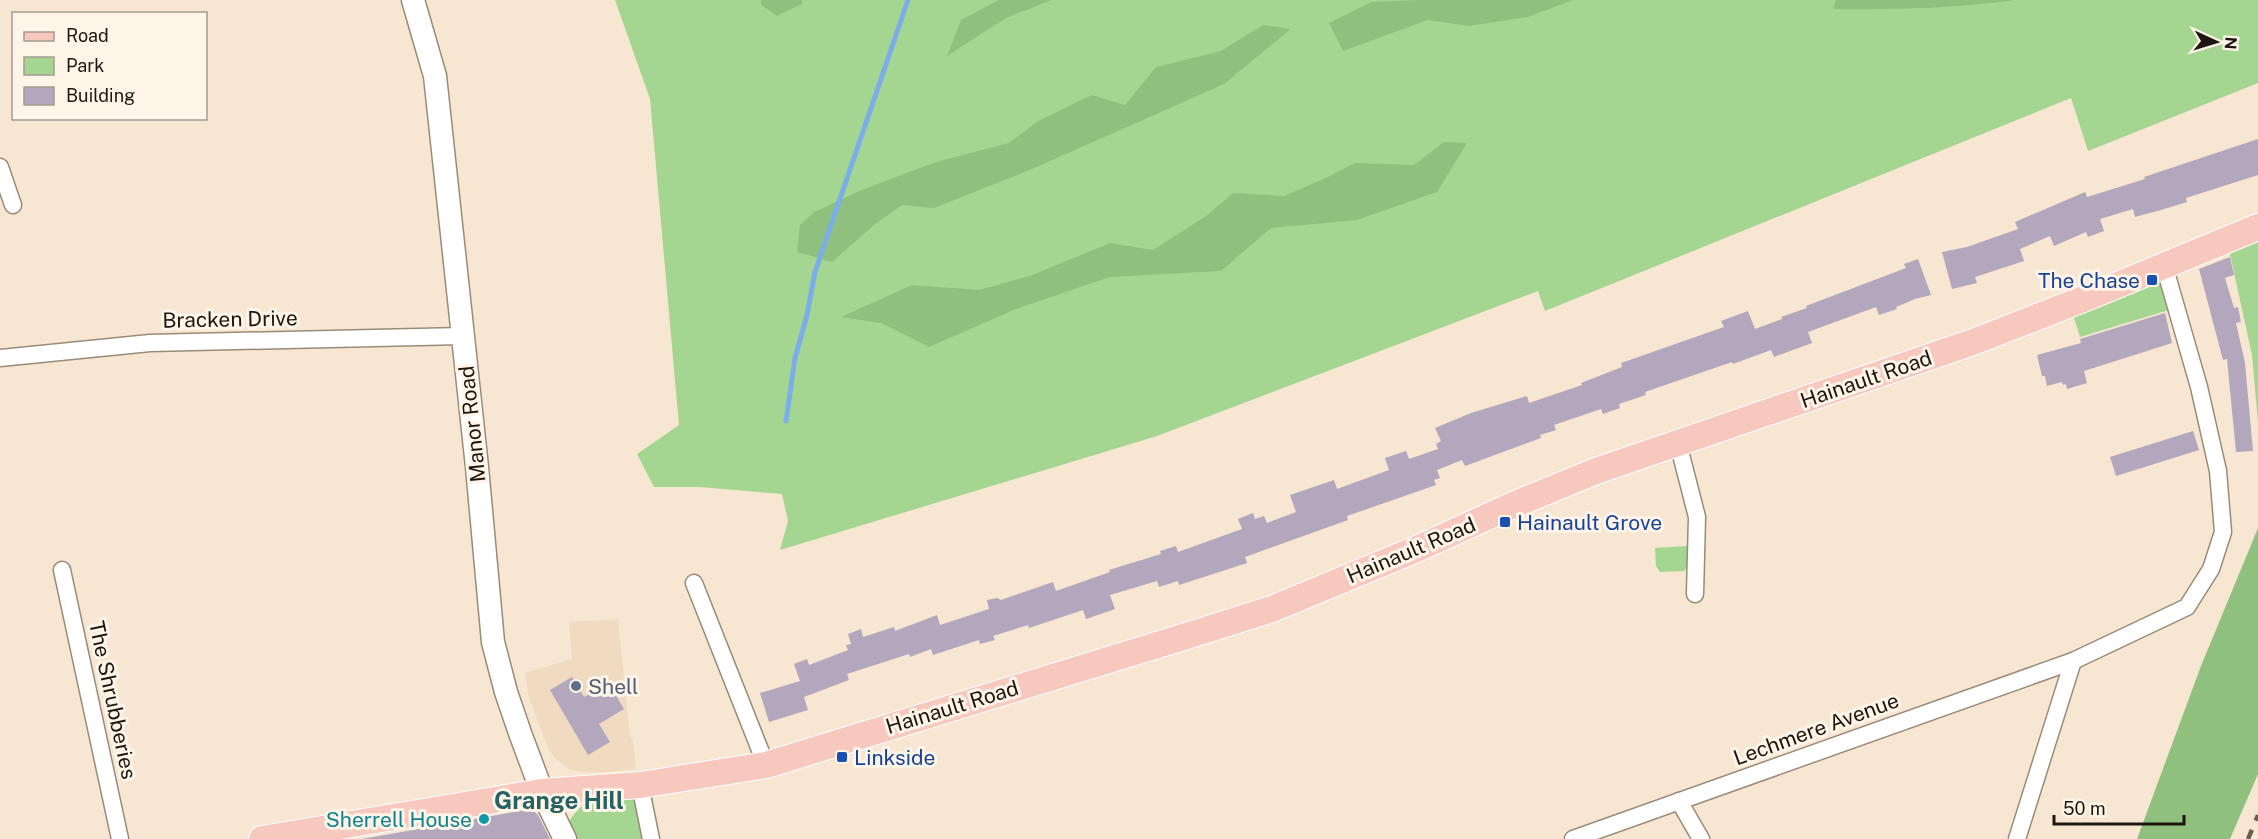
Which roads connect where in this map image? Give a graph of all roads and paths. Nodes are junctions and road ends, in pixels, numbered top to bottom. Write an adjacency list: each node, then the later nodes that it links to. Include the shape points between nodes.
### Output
1 (413, 0): 6 (main road, Manor Road, via 435,76)
2 (0, 168): 3 (street)
3 (13, 205)
4 (2258, 227): 5 (main road, Hainault Road)
5 (2164, 265): 8 (main road, Hainault Road, via 1973,342); 12 (street, via 2218,471 2223,532 2211,569 2187,607)
6 (462, 336): 7 (street, Bracken Drive, via 150,344); 15 (main road, Manor Road, via 493,642 506,692)
7 (0, 358)
8 (1678, 443): 11 (street, via 1697,517); 13 (main road, Hainault Road, via 1596,471 1272,609)
9 (62, 570): 17 (street, The Shrubberies)
10 (694, 583): 13 (street)
11 (1695, 594)
12 (2073, 661): 16 (street, Lechmere Avenue); 23 (street)
13 (765, 765): 14 (main road, Hainault Road)
14 (640, 785): 15 (main road, Hainault Road); 20 (street)
15 (542, 792): 18 (main road, Hainault Road); 19 (main road, Manor Road)
16 (1679, 801): 21 (street, Lechmere Avenue); 22 (street)
17 (120, 839)
18 (262, 839)
19 (566, 839)
20 (651, 839)
21 (1574, 839)
22 (1701, 839)
23 (2017, 839)

